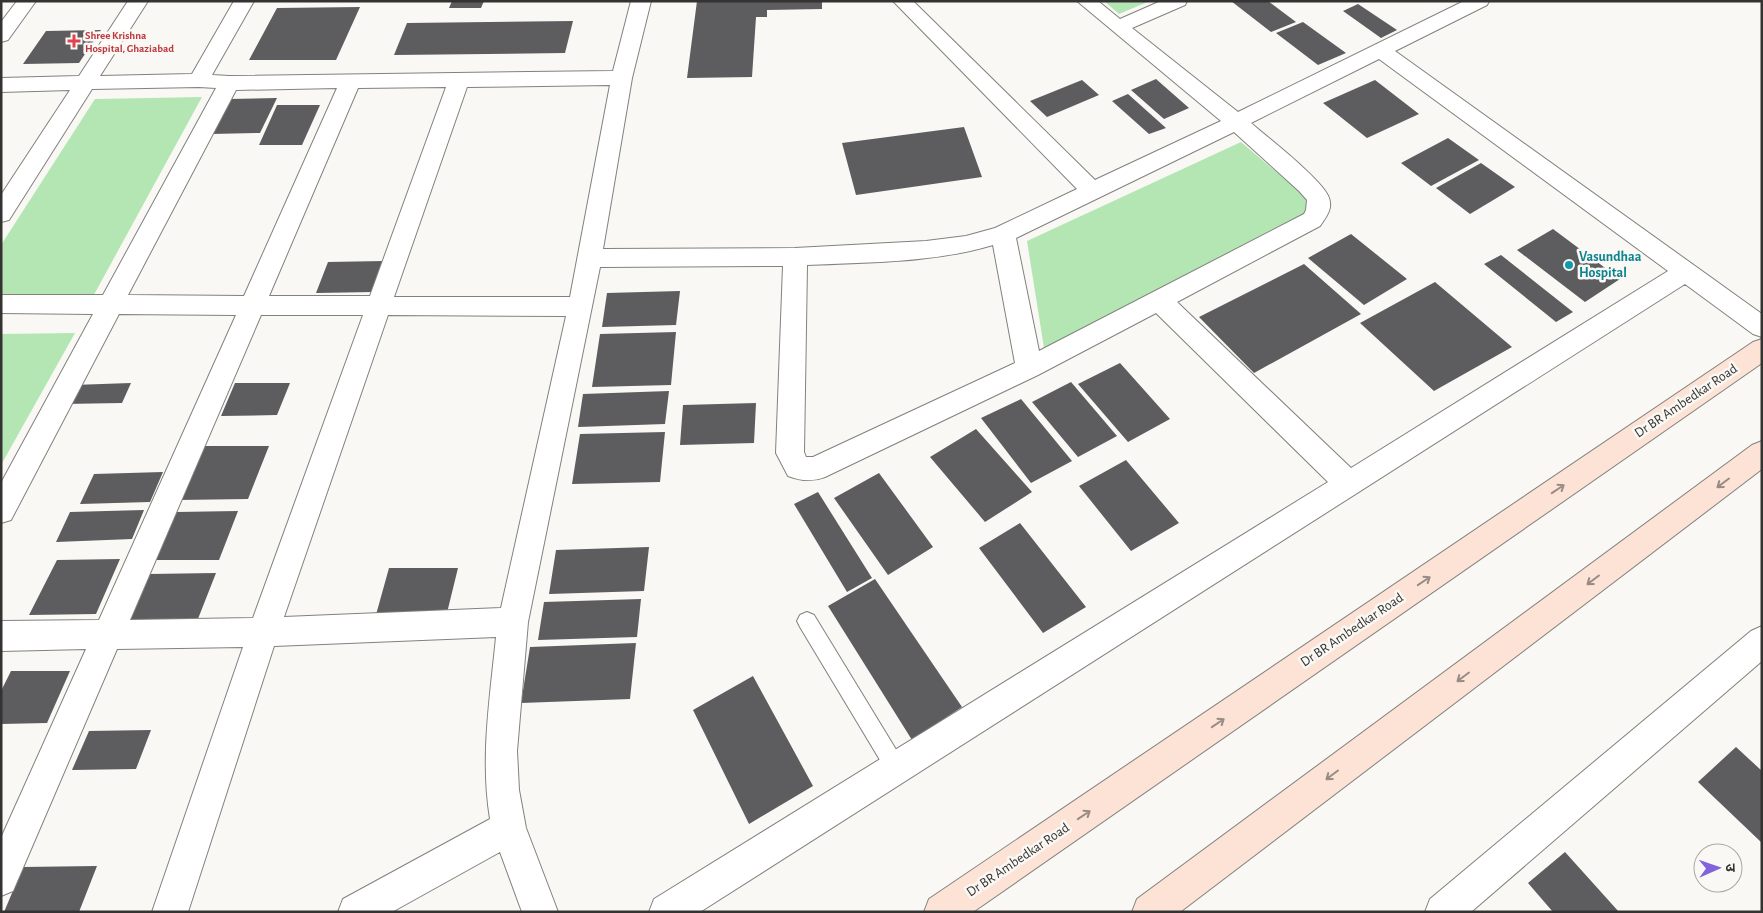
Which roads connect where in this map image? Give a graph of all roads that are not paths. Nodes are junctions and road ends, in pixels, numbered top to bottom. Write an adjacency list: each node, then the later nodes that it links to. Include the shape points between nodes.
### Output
1 (27, 1): 12 (street)
2 (138, 1): 17 (street)
3 (244, 1): 15 (street)
4 (641, 1): 14 (street)
5 (902, 1): 22 (street)
6 (1086, 1): 11 (street)
7 (1178, 1): 11 (street)
8 (1437, 1): 10 (street)
9 (1480, 1): 10 (street)
10 (1456, 13): 13 (street)
11 (1118, 27): 21 (street)
12 (1, 36)
13 (1381, 51): 21 (street); 27 (street)
14 (622, 78): 16 (street); 26 (street)
15 (199, 80): 17 (street); 19 (street)
16 (459, 80): 18 (street); 30 (street)
17 (85, 82): 20 (street); 23 (street)
18 (350, 82): 19 (street); 32 (street)
19 (229, 83): 31 (street)
20 (1, 85)
21 (1236, 122): 22 (street); 28 (street, via 1308,185 1318,198 1318,212 1312,220)
22 (1093, 192): 24 (street)
23 (1, 214)
24 (1003, 234): 25 (street, via 966,245 926,250); 36 (street)
25 (795, 257): 26 (street); 36 (street, via 790,453 798,468 815,470)
26 (591, 258): 33 (street)
27 (1685, 272): 34 (street); 38 (street)
28 (1160, 300): 36 (street); 38 (street)
29 (1, 304): 31 (street)
30 (378, 305): 32 (street); 33 (street); 42 (street)
31 (110, 306): 32 (street); 39 (street)
32 (252, 307): 43 (street)
33 (581, 307): 41 (street)
34 (1762, 327)
35 (1762, 349): 53 (street, Dr BR Ambedkar Road, one-way to 35)
36 (1029, 368)
37 (1762, 454): 54 (street, one-way to 54)
38 (1348, 484): 46 (street)
39 (1, 511)
40 (807, 621): 46 (lane)
41 (514, 622): 42 (street); 47 (street, via 501,751 502,790)
42 (263, 632): 43 (street); 49 (street)
43 (108, 634): 44 (street); 48 (street)
44 (1, 636)
45 (1762, 641): 55 (street)
46 (896, 768): 52 (street)
47 (508, 828): 50 (street); 51 (street)
48 (1, 879)
49 (170, 912)
50 (356, 912)
51 (540, 912)
52 (667, 912)
53 (942, 912)
54 (1150, 912)
55 (1442, 912)

